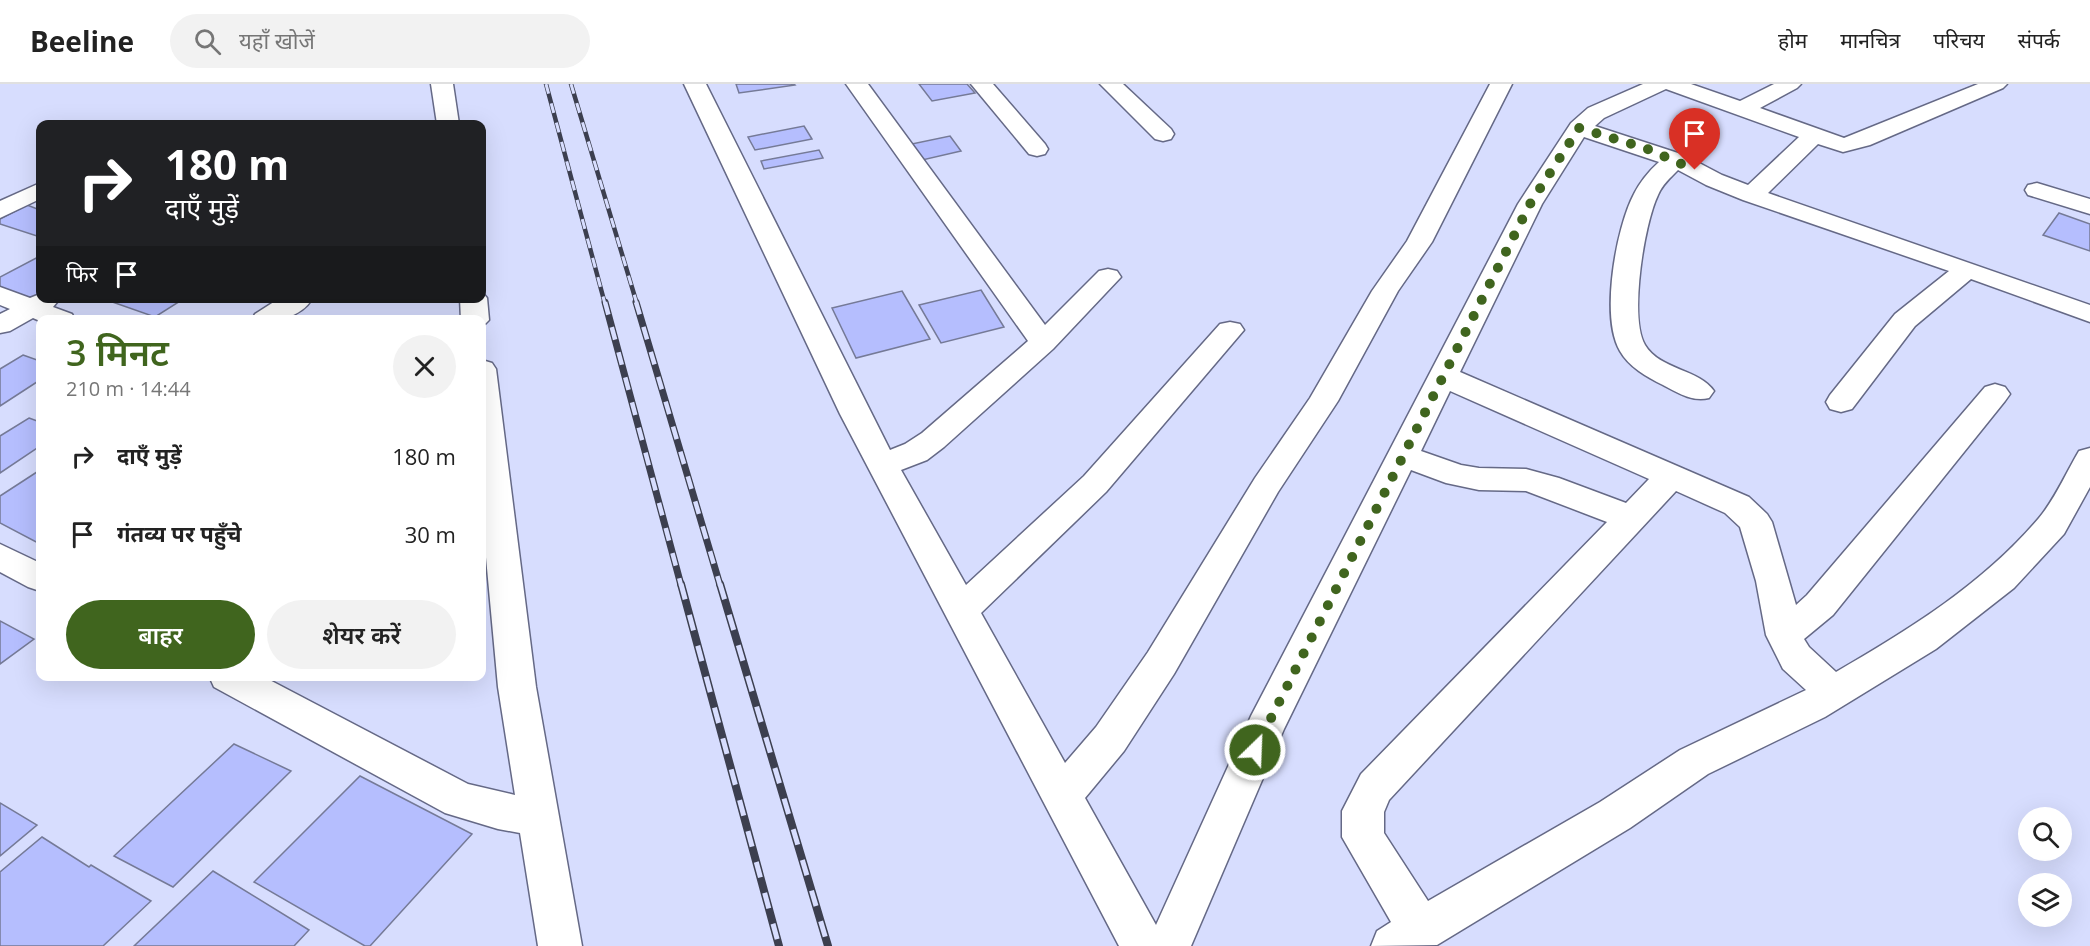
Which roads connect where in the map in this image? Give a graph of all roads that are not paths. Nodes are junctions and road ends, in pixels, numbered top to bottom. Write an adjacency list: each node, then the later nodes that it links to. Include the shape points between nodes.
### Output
1 (442, 84): 13 (street)
2 (695, 84): 42 (street)
3 (857, 84): 34 (street)
4 (982, 84): 16 (street)
5 (1111, 84): 14 (street)
6 (1501, 84): 52 (street, via 1419,242 1385,291 1323,401 1266,486 1161,663 1110,739)
7 (1660, 84): 12 (street)
8 (1671, 84): 11 (street)
9 (1790, 84): 11 (street)
10 (1996, 84): 15 (street, via 1850,144)
11 (1742, 109): 15 (street)
12 (1591, 111): 17 (street); 35 (street, via 1530,204)
13 (447, 120)
14 (1163, 134)
15 (1823, 139): 20 (street)
16 (1036, 149)
17 (1676, 160): 20 (street); 36 (street, via 1662,170 1644,196 1631,236 1625,336 1634,351 1656,368)
18 (2037, 189): 21 (street)
19 (36, 192): 22 (street)
20 (1752, 195): 23 (street)
21 (2090, 207)
22 (0, 211)
23 (1968, 269): 29 (street); 38 (street, via 1905,320)
24 (1108, 277): 34 (street)
25 (0, 295): 26 (street)
26 (36, 302)
27 (40, 303): 30 (street); 32 (street)
28 (292, 303): 31 (street)
29 (2090, 314)
30 (56, 315)
31 (273, 315)
32 (0, 325)
33 (1230, 330): 48 (street, via 1095,484)
34 (1043, 343): 42 (street, via 933,440 916,452)
35 (1443, 376): 40 (street); 43 (street)
36 (1699, 391)
37 (1995, 394): 49 (street, via 1820,605)
38 (1841, 402)
39 (486, 444): 44 (street)
40 (1403, 456): 45 (street, via 1457,475 1526,480); 57 (street, via 1265,728)
41 (2090, 459): 51 (street, via 2052,525 2002,579 1923,639)
42 (882, 465): 48 (street)
43 (1670, 477): 45 (street); 49 (street, via 1737,505 1755,522)
44 (488, 482): 53 (street)
45 (1631, 518): 54 (street, via 1375,787 1363,811 1363,837)
46 (0, 557): 47 (street)
47 (36, 576)
48 (961, 611): 52 (street)
49 (1784, 635): 51 (street, via 1796,658)
50 (236, 681): 53 (street, via 459,800)
51 (1833, 692): 54 (street, via 1694,762 1615,815)
52 (1061, 797): 56 (street)
53 (538, 818): 55 (street)
54 (1407, 938)
55 (560, 946)
56 (1143, 946)
57 (1169, 946)

